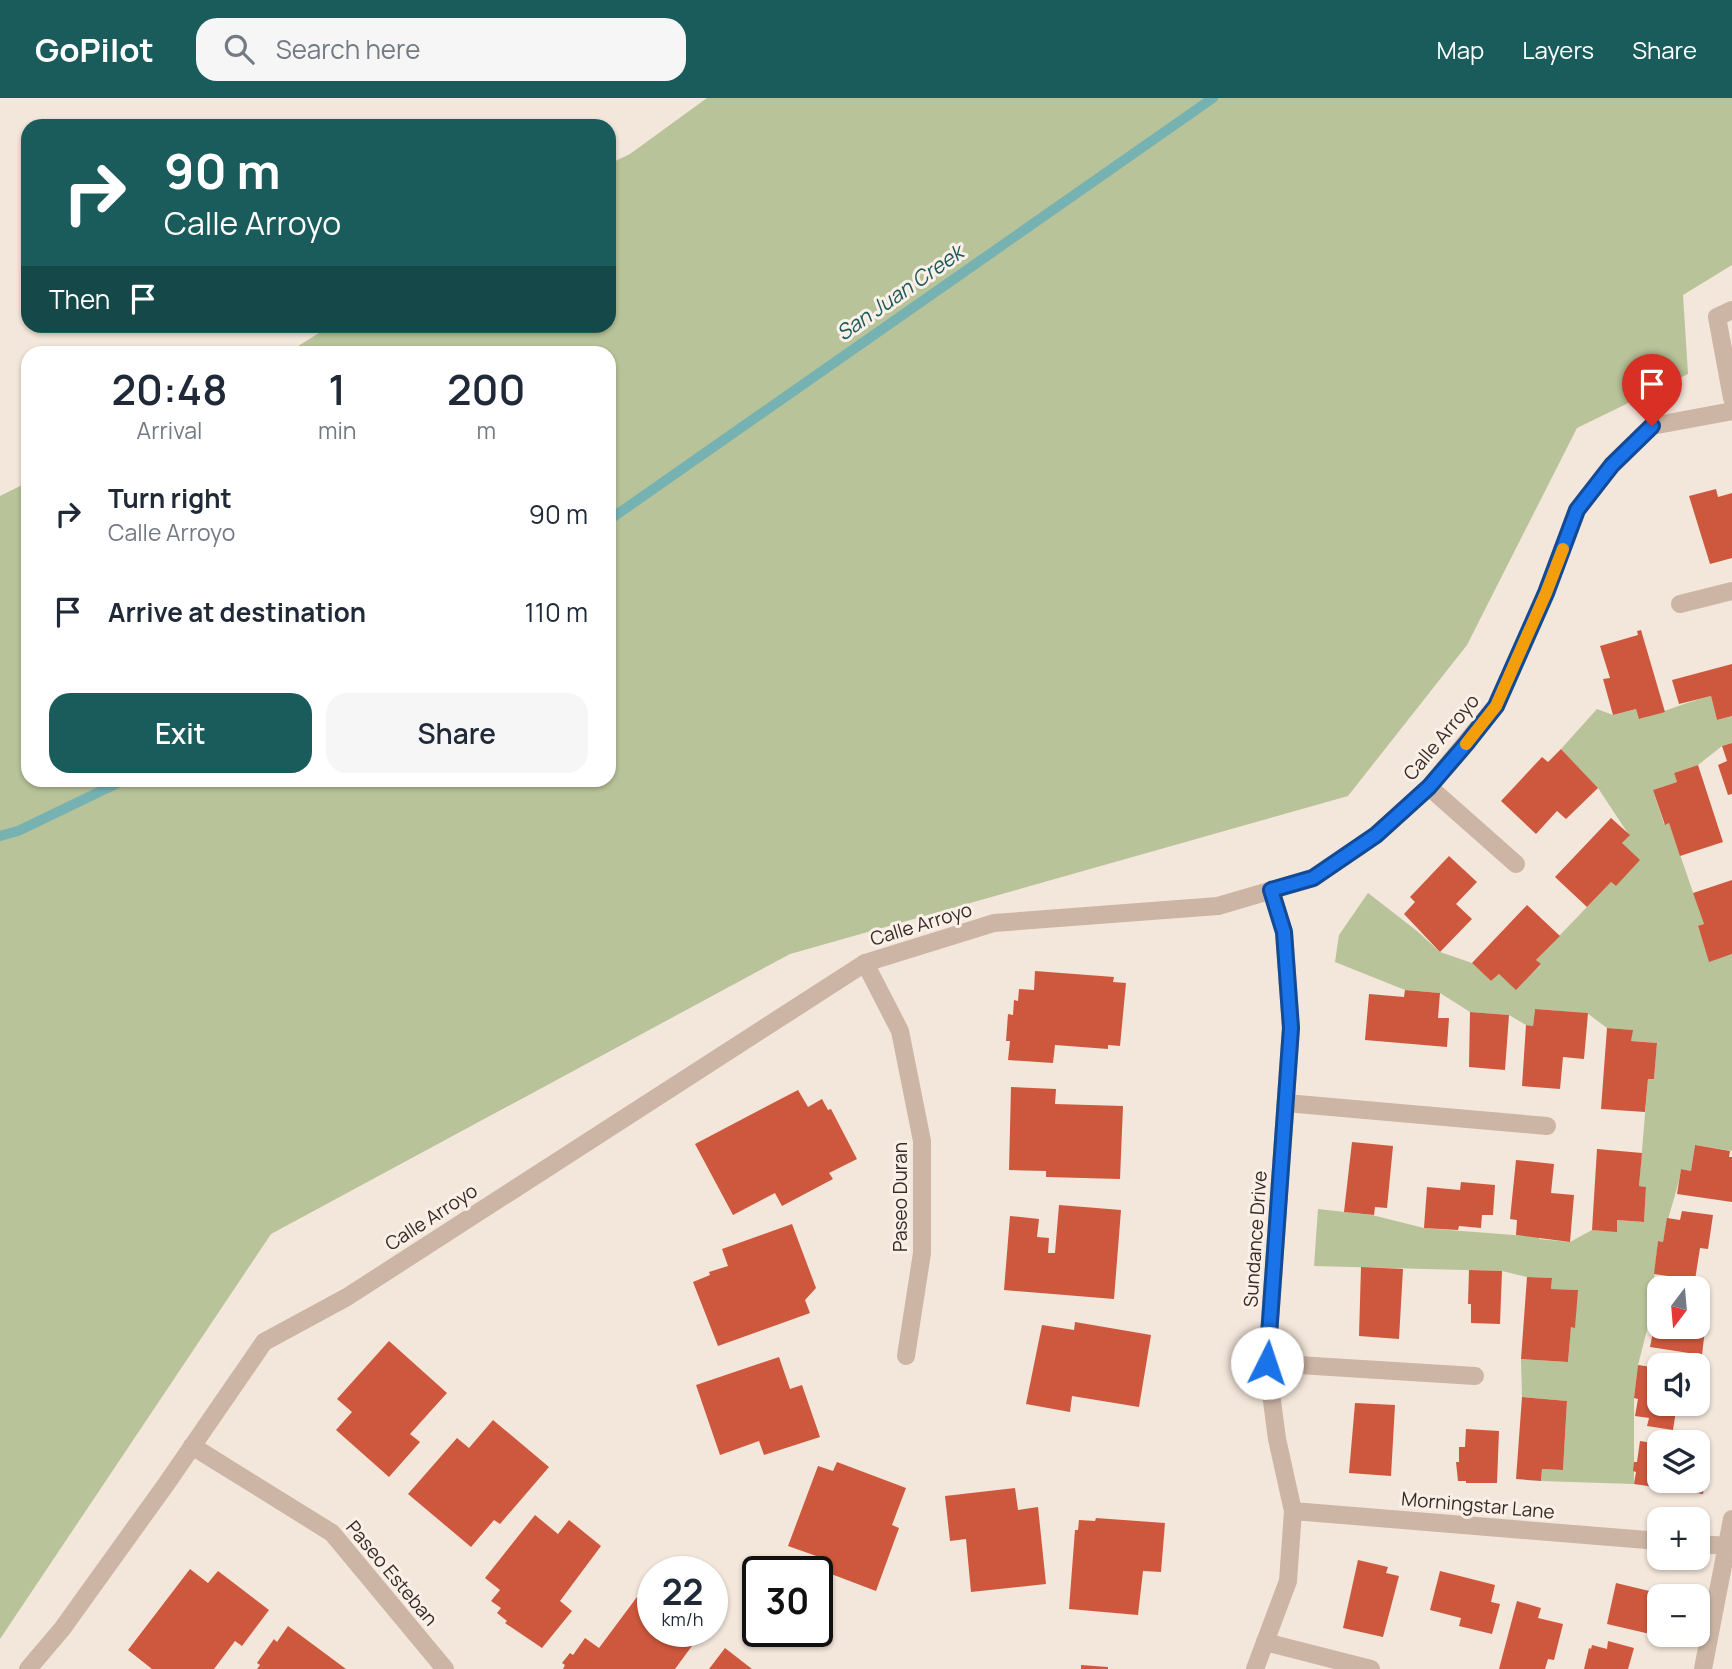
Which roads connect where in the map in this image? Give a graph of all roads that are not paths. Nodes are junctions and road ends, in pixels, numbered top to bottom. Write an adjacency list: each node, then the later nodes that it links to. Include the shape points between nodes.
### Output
1 (1732, 310): 2 (street, via 1717,317)
2 (1732, 398)
3 (1732, 411): 6 (street, Calle Arroyo, via 1652,426 1612,465 1577,510 1496,706)
4 (1732, 591): 5 (street)
5 (1680, 604)
6 (1429, 787): 7 (street); 8 (street, Calle Arroyo, via 1376,835 1313,878)
7 (1516, 864)
8 (1271, 890): 9 (street, Calle Arroyo, via 1218,906 994,923); 10 (street, Sundance Drive, via 1284,932 1291,1028)
9 (865, 963): 12 (street, Paseo Duran, via 900,1031 922,1141 922,1253); 15 (street, Calle Arroyo, via 347,1297 264,1342)
10 (1286, 1103): 11 (street); 13 (street, Sundance Drive)
11 (1547, 1126)
12 (906, 1356)
13 (1267, 1363): 14 (street); 16 (street, Sundance Drive)
14 (1475, 1376)
15 (192, 1446): 22 (street, Calle Arroyo, via 62,1629); 23 (street, Paseo Esteban, via 331,1533)
16 (1293, 1511): 18 (street, Morningstar Lane); 21 (street, Sundance Drive, via 1288,1581)
17 (1732, 1519): 20 (street)
18 (1647, 1540)
19 (1710, 1545): 20 (street)
20 (1728, 1546): 26 (street)
21 (1265, 1642): 24 (street, Sundance Drive); 25 (street)
22 (28, 1669)
23 (445, 1669)
24 (1255, 1669)
25 (1371, 1669)
26 (1703, 1669)

